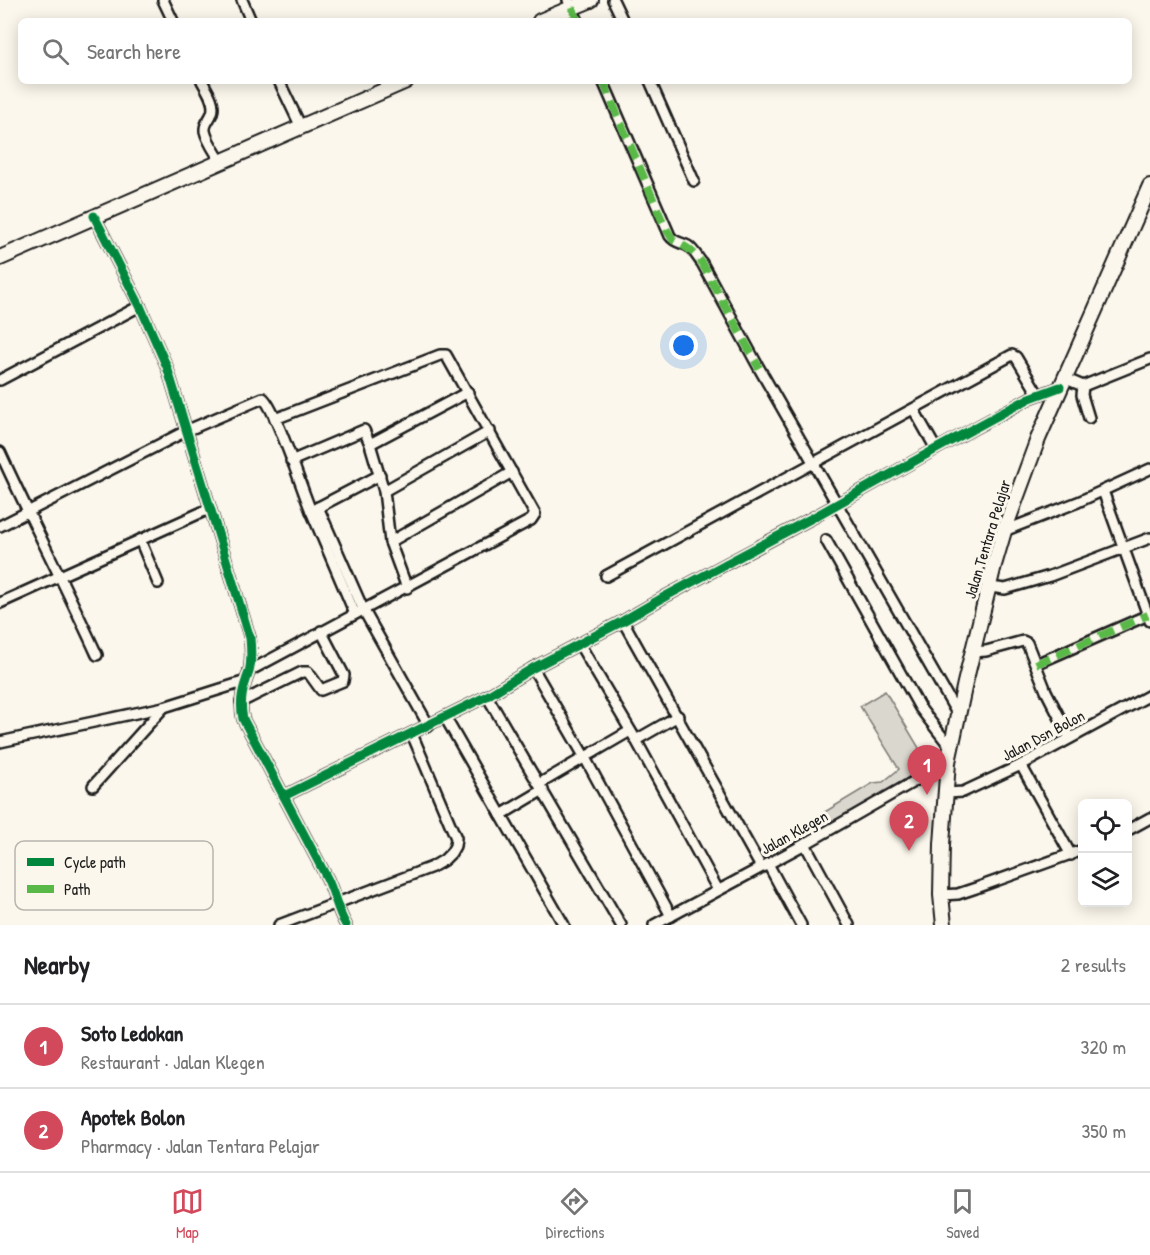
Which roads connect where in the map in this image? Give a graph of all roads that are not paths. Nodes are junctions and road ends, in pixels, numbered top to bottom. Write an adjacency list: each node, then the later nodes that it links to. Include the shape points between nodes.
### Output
1 (163, 0): 6 (street)
2 (242, 0): 7 (street)
3 (591, 0): 5 (main road)
4 (614, 0): 10 (street)
5 (570, 3): 8 (main road); 9 (street)
6 (172, 18)
7 (250, 18)
8 (545, 18)
9 (577, 18)
10 (622, 18)
11 (203, 84): 17 (street, via 213,109 205,131)
12 (280, 84): 16 (street)
13 (399, 84): 16 (main road)
14 (604, 84): 38 (street, via 670,236 685,244 702,263)
15 (651, 84): 18 (street)
16 (301, 127): 17 (main road)
17 (221, 162): 20 (main road)
18 (694, 181)
19 (1150, 186): 25 (main road, Jalan Tentara Pelajar)
20 (94, 216): 21 (main road); 22 (street)
21 (0, 258)
22 (140, 306): 24 (street); 32 (street, via 166,367)
23 (1150, 359): 26 (street)
24 (0, 380)
25 (1062, 382): 26 (street); 28 (street); 49 (main road, Jalan Tentara Pelajar)
26 (1083, 386): 30 (street, via 1083,403)
27 (468, 392): 31 (street, via 449,358 440,355); 33 (street); 34 (street)
28 (1038, 394): 29 (street, via 1015,355); 35 (street)
29 (914, 410): 35 (street); 38 (street)
30 (1089, 418)
31 (275, 419): 32 (street, via 263,398); 37 (street)
32 (186, 431): 45 (street); 47 (street)
33 (489, 431): 40 (street); 42 (street)
34 (370, 444): 37 (street, via 366,432 361,430); 41 (street)
35 (936, 449): 44 (street)
36 (0, 452): 47 (street)
37 (291, 461): 46 (street)
38 (814, 464): 44 (street); 56 (street)
39 (1150, 470): 43 (street)
40 (513, 472): 53 (street); 59 (street, via 535,517)
41 (380, 475): 42 (street); 46 (street)
42 (384, 491): 53 (street)
43 (1103, 491): 49 (street); 54 (street)
44 (838, 504): 63 (street); 76 (street)
45 (209, 509): 51 (street); 70 (street, via 250,638)
46 (314, 509): 61 (street)
47 (27, 512): 48 (street); 55 (street)
48 (0, 526)
49 (1004, 531): 58 (main road, Jalan Tentara Pelajar)
50 (1150, 538): 54 (street)
51 (140, 540): 55 (street); 57 (street)
52 (826, 540): 85 (street)
53 (390, 542): 59 (street)
54 (1123, 548): 58 (street, via 1050,576 1005,589); 62 (street)
55 (60, 575): 60 (street); 67 (street)
56 (606, 576)
57 (158, 583)
58 (990, 587): 66 (main road, Jalan Tentara Pelajar)
59 (407, 588): 61 (street)
60 (0, 603)
61 (359, 611): 64 (street); 79 (street)
62 (1149, 618): 68 (street)
63 (623, 621): 65 (street); 77 (street)
64 (321, 631): 70 (street); 74 (street, via 344,675 343,681 321,690 308,672 302,672)
65 (580, 645): 69 (street); 80 (street)
66 (972, 652): 68 (street, via 1023,641); 76 (main road, Jalan Tentara Pelajar)
67 (97, 655)
68 (1036, 664): 82 (street)
69 (534, 668): 73 (street); 86 (street)
70 (249, 671): 71 (street)
71 (243, 682): 74 (street); 75 (street)
72 (1150, 695): 82 (street, Jalan Dsn Bolon)
73 (487, 696): 78 (street); 89 (street)
74 (241, 702): 91 (street, via 243,718)
75 (164, 707): 84 (street); 88 (street)
76 (958, 715): 85 (main road, Jalan Tentara Pelajar)
77 (678, 716): 83 (street); 98 (street)
78 (445, 717): 79 (street); 92 (street)
79 (429, 726): 81 (street)
80 (630, 731): 83 (street); 86 (street)
81 (412, 734): 91 (street); 101 (street, via 456,838 453,850 444,860 417,874)
82 (1070, 738): 87 (street, Jalan Dsn Bolon)
83 (636, 740): 99 (street)
84 (0, 742)
85 (949, 755): 90 (main road, Jalan Tentara Pelajar); 95 (street, Jalan Klegen)
86 (584, 756): 89 (street); 102 (street)
87 (1022, 765): 90 (street, Jalan Dsn Bolon, via 963,792); 97 (street)
88 (93, 786)
89 (541, 787): 92 (street); 106 (street)
90 (947, 793): 100 (main road, Jalan Tentara Pelajar)
91 (284, 796): 101 (street)
92 (501, 814): 105 (street)
93 (1150, 818): 94 (street)
94 (1132, 828)
95 (805, 844): 98 (street, Jalan Klegen); 109 (street)
96 (1078, 852): 97 (street)
97 (1071, 855): 100 (street, via 967,891)
98 (765, 866): 99 (street, Jalan Klegen); 108 (street)
99 (718, 890): 102 (street, Jalan Klegen)
100 (941, 895): 110 (main road, Jalan Tentara Pelajar)
101 (337, 903): 103 (street); 104 (street)
102 (671, 916): 107 (street, Jalan Klegen)
103 (279, 925)
104 (346, 925)
105 (564, 925)
106 (621, 925)
107 (654, 925)
108 (801, 925)
109 (849, 925)
110 (944, 925)

